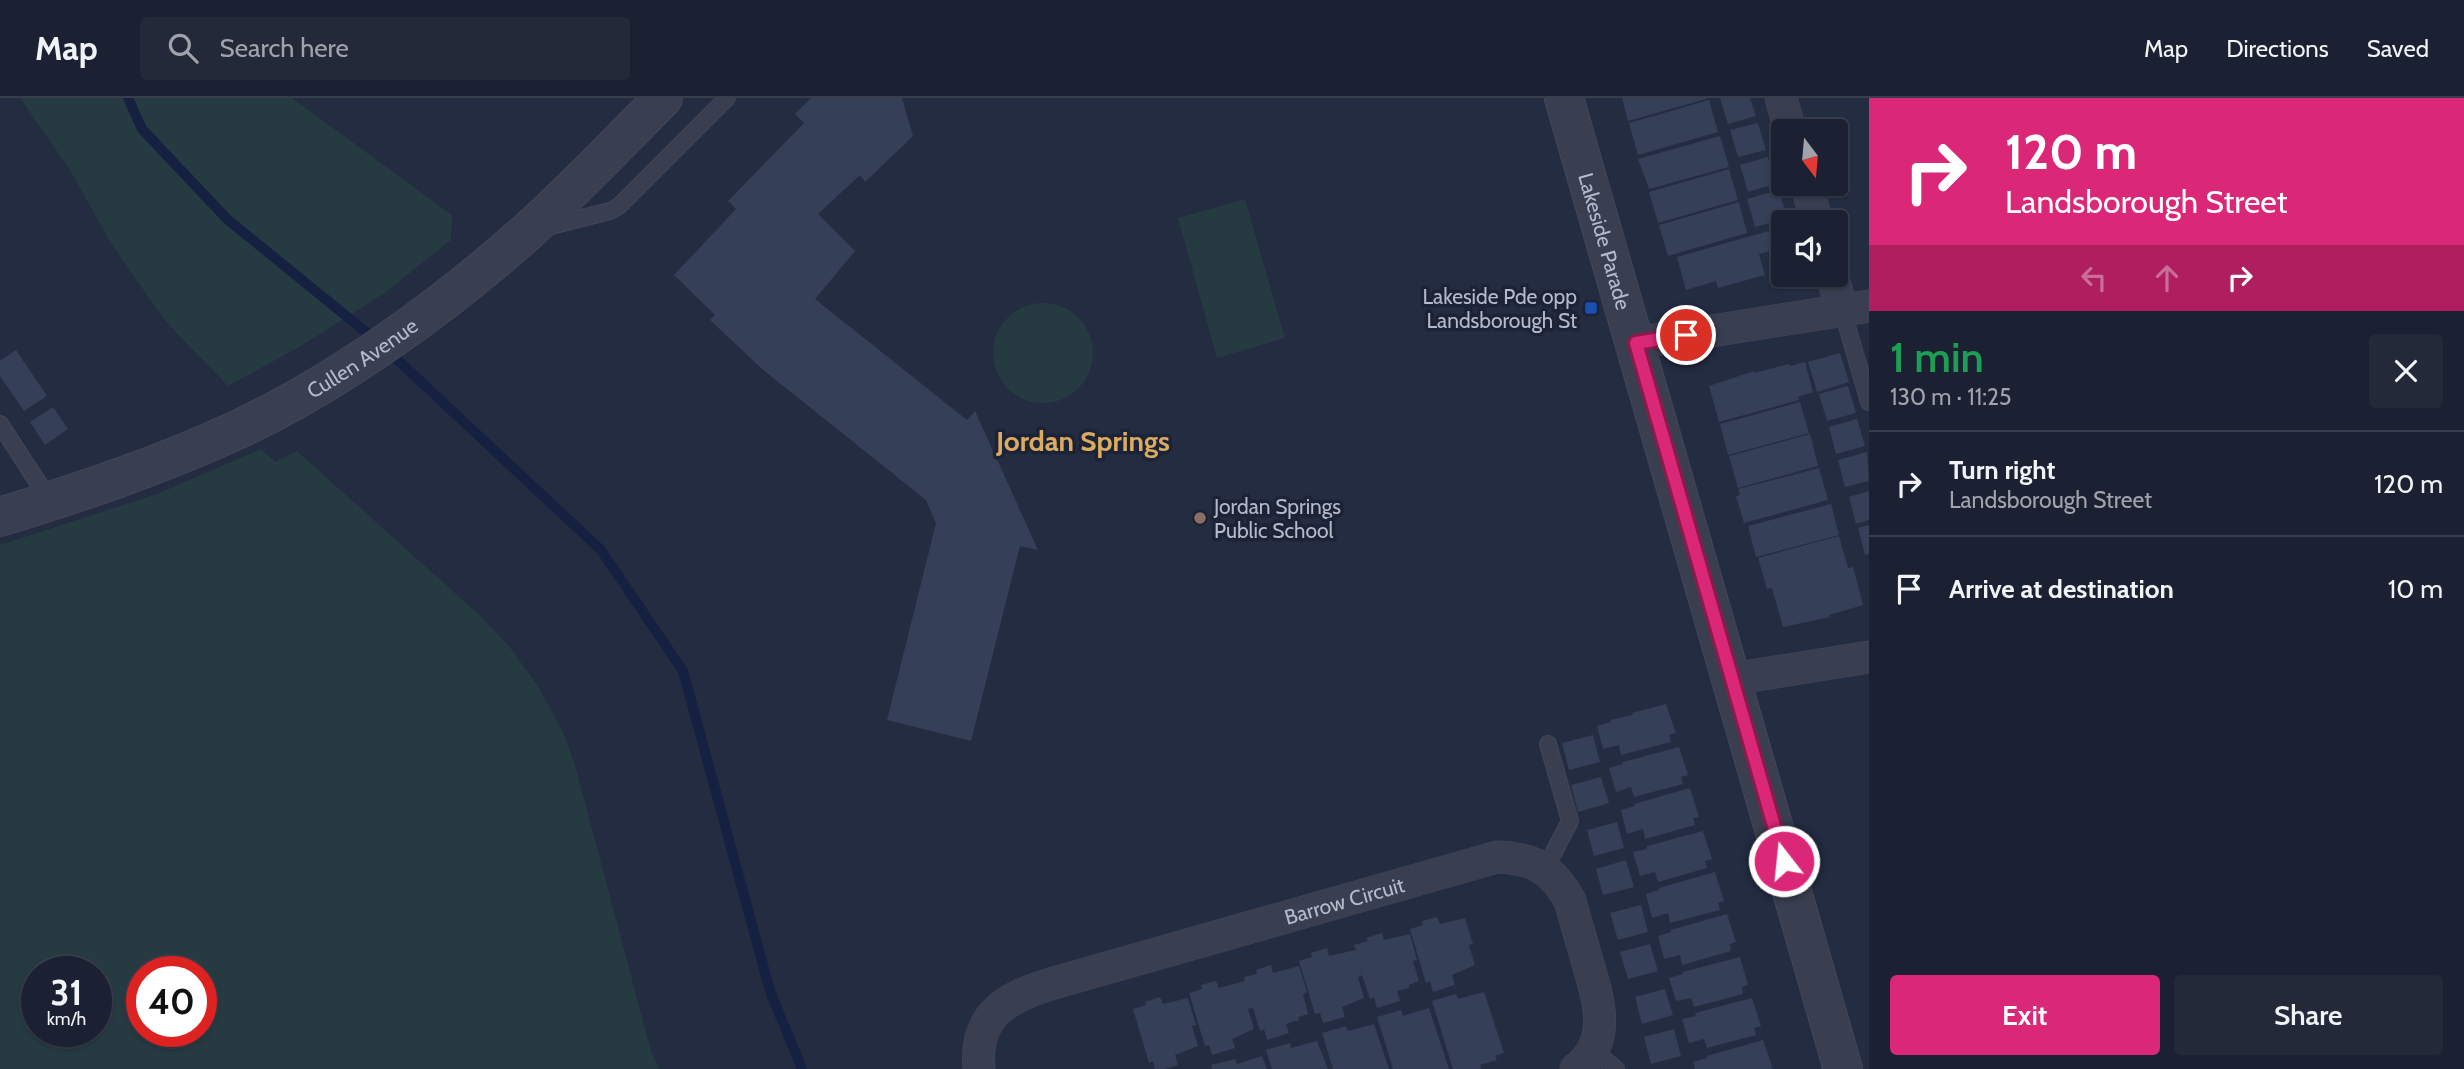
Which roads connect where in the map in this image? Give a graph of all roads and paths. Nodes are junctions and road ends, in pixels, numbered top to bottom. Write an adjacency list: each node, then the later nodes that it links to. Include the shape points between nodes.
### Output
1 (663, 98): 6 (street, Cullen Avenue)
2 (727, 98): 6 (lane, via 620,206)
3 (1564, 98): 9 (street, Lakeside Parade)
4 (1781, 98): 5 (street)
5 (1787, 119)
6 (528, 231): 12 (street, Cullen Avenue, via 424,316 324,383 191,450)
7 (1841, 287): 8 (street)
8 (1856, 307): 9 (street); 10 (lane)
9 (1636, 343): 15 (street, Lakeside Parade)
10 (1869, 402)
11 (0, 424): 12 (lane)
12 (50, 501): 13 (street, Cullen Avenue)
13 (0, 517)
14 (1869, 657): 15 (street)
15 (1732, 679): 20 (street, Lakeside Parade)
16 (1548, 744): 17 (lane, via 1570,821)
17 (1545, 869): 18 (street, via 1570,901 1596,992 1601,1021); 19 (street, Barrow Circuit, via 1519,858 1487,859 1014,996 984,1028 978,1047)
18 (1595, 1063)
19 (979, 1069)
20 (1843, 1069)

